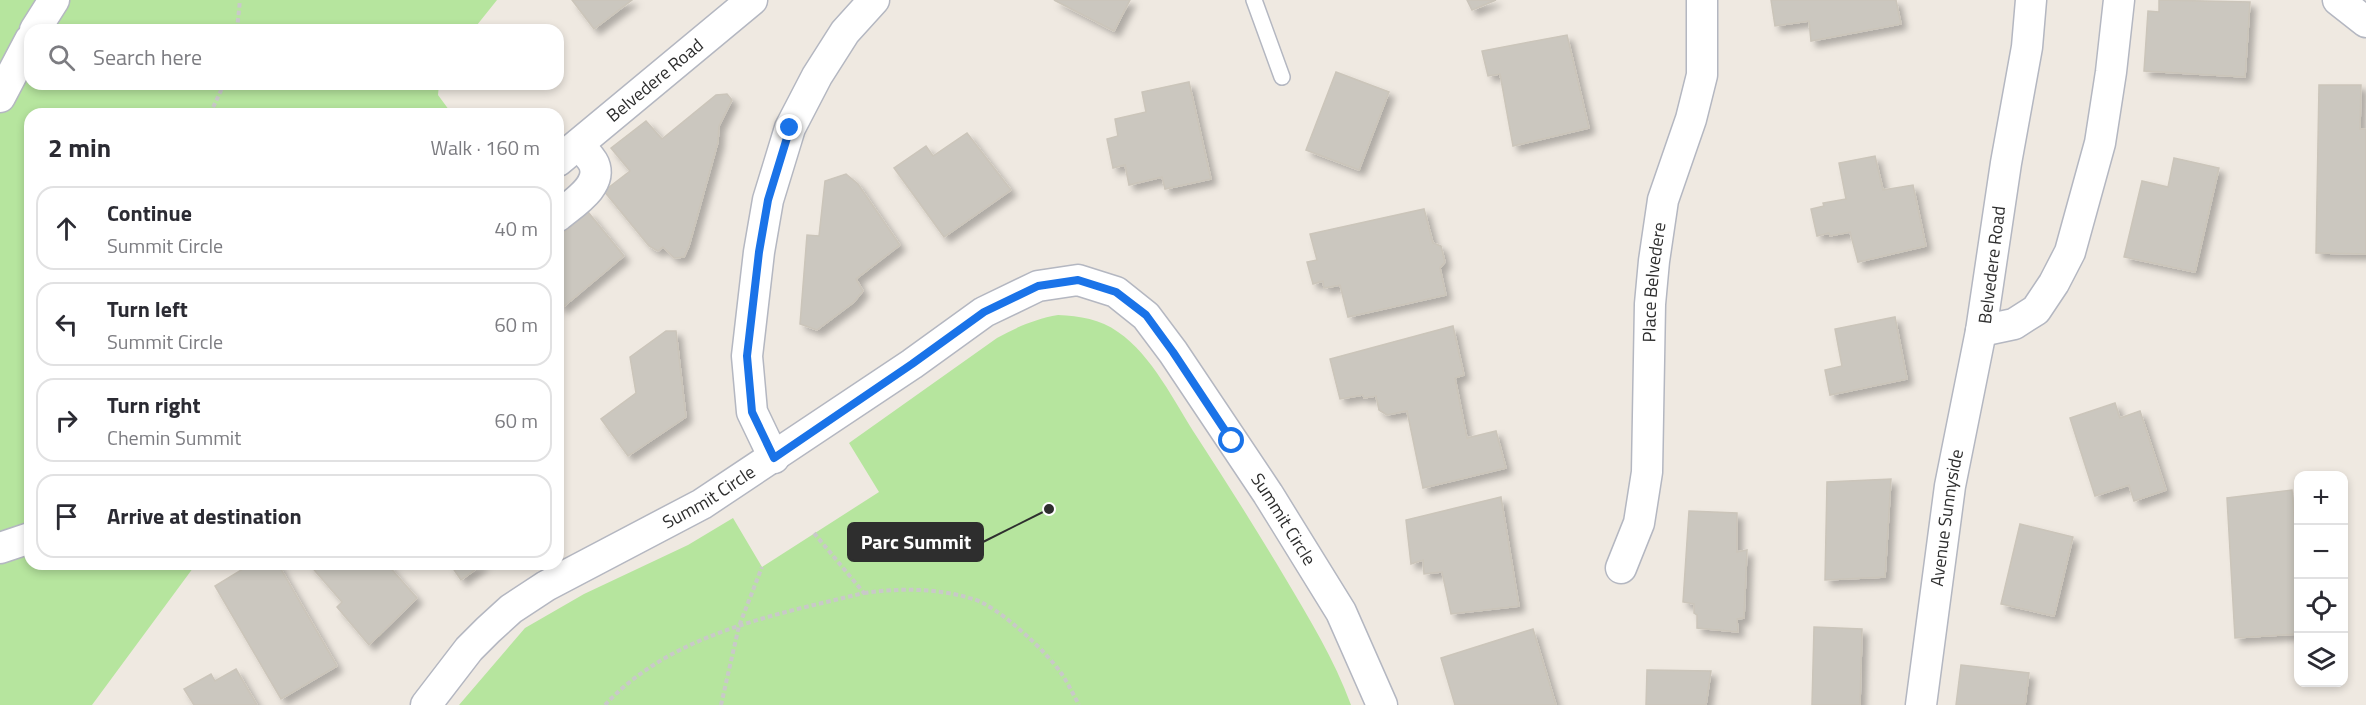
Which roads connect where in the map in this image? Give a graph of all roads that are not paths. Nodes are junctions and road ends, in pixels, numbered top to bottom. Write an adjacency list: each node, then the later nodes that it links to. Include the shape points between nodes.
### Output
1 (54, 0): 10 (street)
2 (752, 0): 14 (street, Belvedere Road)
3 (874, 0): 17 (street, via 845,32 812,86 790,128 768,200 747,356 752,412)
4 (1254, 0): 12 (lane)
5 (1702, 0): 20 (street, Place Belvedere, via 1702,75 1663,200 1654,261 1647,472 1639,523)
6 (2031, 0): 16 (street, Belvedere Road, via 2027,47)
7 (2119, 0): 16 (street, Belvedere Road, via 2100,143 2070,252 2036,310 2014,324)
8 (2338, 0): 9 (street)
9 (2366, 22)
10 (39, 24)
11 (24, 51): 13 (street)
12 (1282, 77)
13 (0, 97)
14 (568, 153): 15 (street, via 594,164 594,179 584,195)
15 (564, 211)
16 (1981, 331): 23 (street, Avenue Sunnyside, via 1950,486)
17 (774, 458): 21 (street, Summit Circle, via 702,504 546,586 511,609 469,649); 22 (street, Summit Circle, via 984,312 1038,286 1078,280 1116,292 1146,315 1268,494 1341,612)
18 (24, 540): 19 (street)
19 (0, 548)
20 (1621, 568)
21 (426, 705)
22 (1382, 705)
23 (1921, 705)

